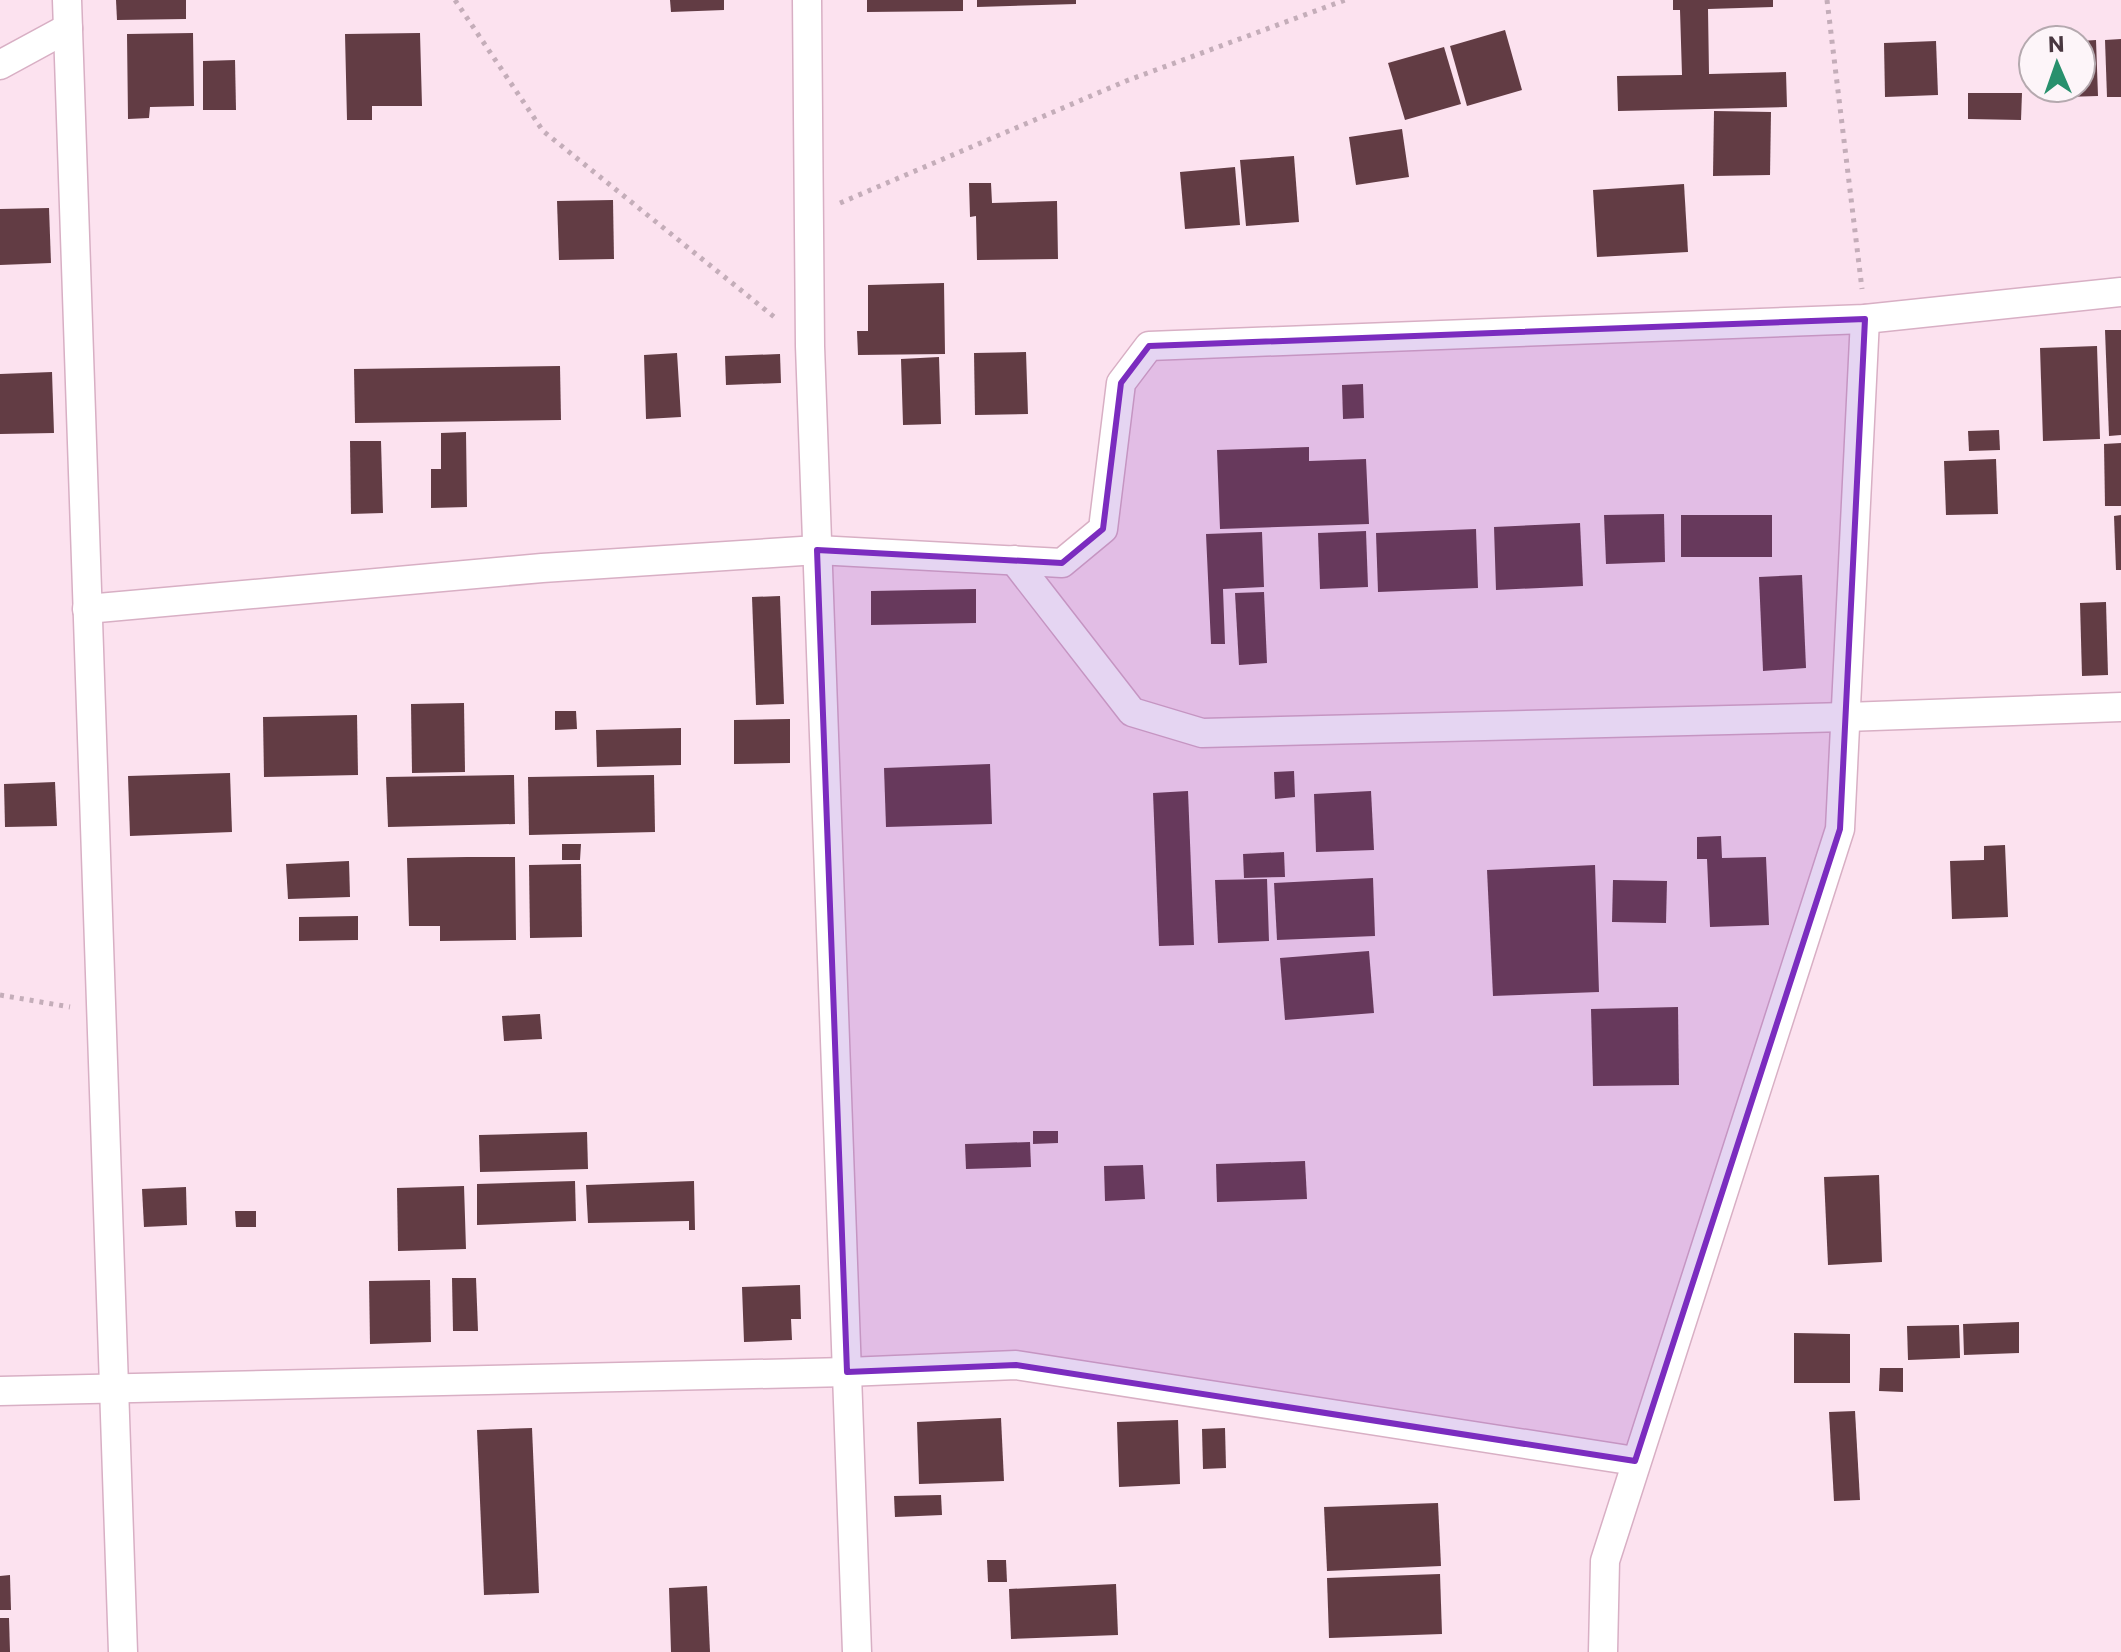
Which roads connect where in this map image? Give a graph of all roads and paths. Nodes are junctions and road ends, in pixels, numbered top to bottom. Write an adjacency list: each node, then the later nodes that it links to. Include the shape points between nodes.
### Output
1 (67, 0): 6 (street)
2 (455, 0): 11 (path, via 543,131)
3 (807, 0): 8 (street)
4 (1345, 0): 8 (path, via 1126,81)
5 (1827, 0): 10 (path)
6 (68, 28): 7 (street); 14 (street)
7 (0, 65)
8 (809, 216): 11 (street)
9 (2121, 292): 10 (street)
10 (1865, 319): 13 (street, via 1149,346 1121,383 1103,529 1062,563); 16 (street)
11 (810, 346): 12 (street)
12 (817, 550): 13 (street); 14 (street, via 542,568); 19 (street)
13 (1014, 560): 16 (street, via 1132,712 1202,733)
14 (87, 609): 18 (street)
15 (2121, 707): 16 (street)
16 (1846, 717): 22 (street, via 1840,829)
17 (0, 995): 18 (path)
18 (100, 1012): 20 (street)
19 (847, 1372): 20 (street); 22 (street, via 1016,1365); 24 (street)
20 (112, 1388): 21 (street); 23 (street)
21 (0, 1391)
22 (1635, 1461): 25 (street, via 1605,1561)
23 (123, 1652)
24 (857, 1652)
25 (1603, 1652)

